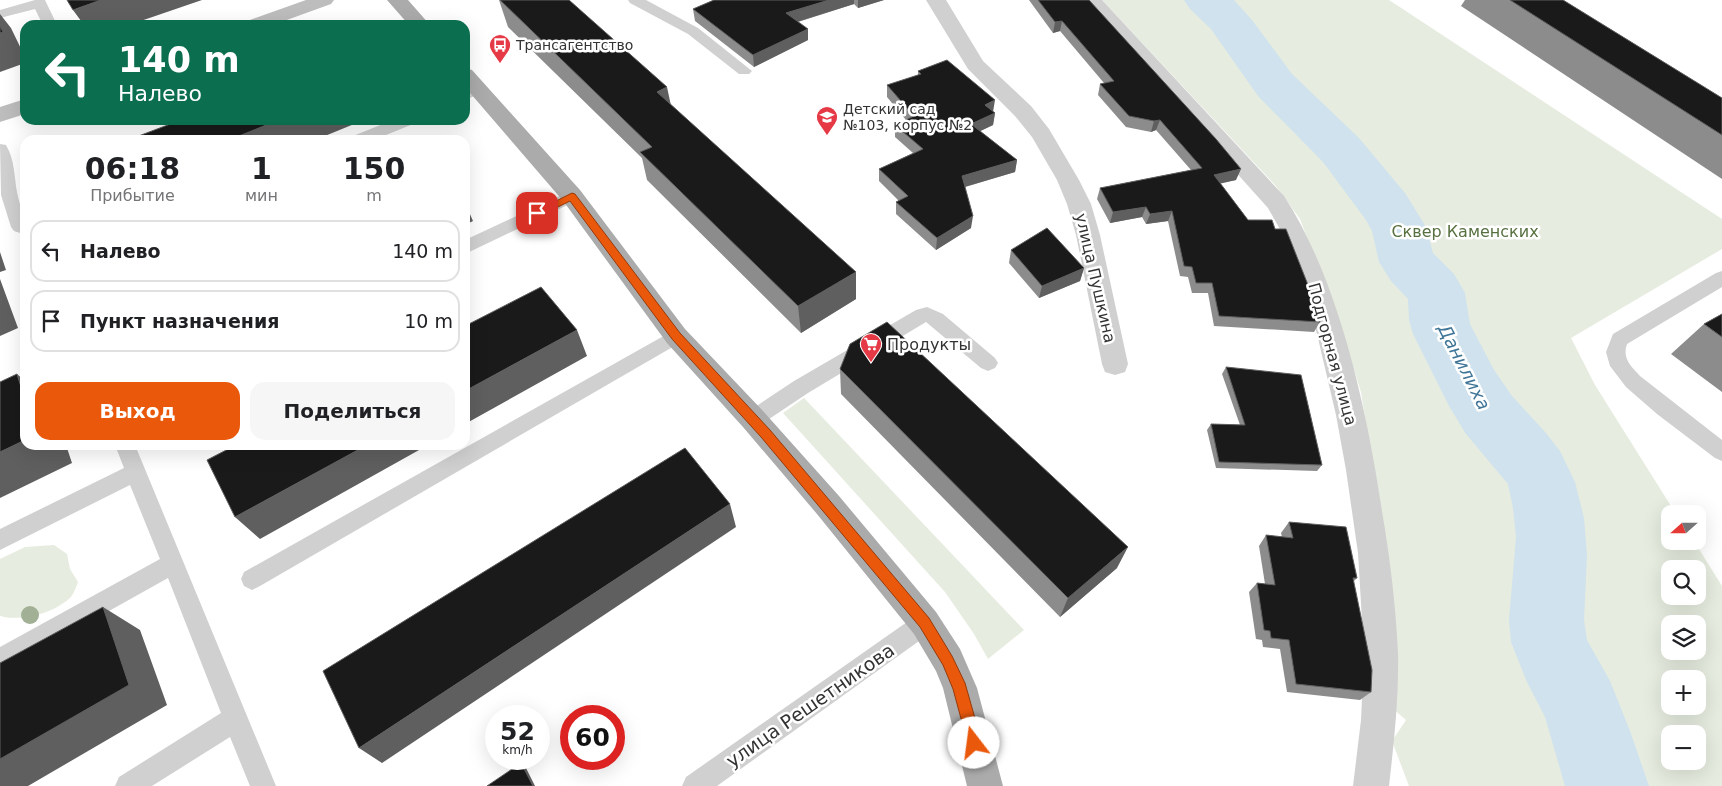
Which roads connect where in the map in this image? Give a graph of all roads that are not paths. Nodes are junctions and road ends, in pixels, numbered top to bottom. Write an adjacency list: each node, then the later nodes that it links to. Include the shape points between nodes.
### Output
1 (324, 0): 9 (main road)
2 (397, 0): 10 (main road)
3 (635, 0): 11 (lane, via 693,31)
4 (936, 0): 24 (street, улица Пушкина, via 975,65 1023,111 1041,134 1068,180 1088,235)
5 (1091, 0): 39 (street, Подгорная улица, via 1276,202 1290,222 1306,259 1342,376 1368,508 1380,654)
6 (44, 2): 7 (lane); 8 (lane)
7 (0, 14)
8 (49, 20)
9 (268, 20)
10 (415, 20)
11 (744, 71)
12 (470, 87): 18 (main road)
13 (20, 108): 14 (main road)
14 (0, 115)
15 (395, 125): 16 (lane)
16 (371, 135)
17 (0, 149): 19 (lane, via 9,195)
18 (572, 196): 20 (lane); 22 (main road)
19 (20, 227)
20 (470, 246)
21 (1722, 278): 27 (lane, via 1620,339 1615,348 1617,361 1630,379)
22 (676, 336): 25 (main road); 31 (lane)
23 (988, 363): 25 (lane, via 932,316 923,315)
24 (1115, 364)
25 (753, 419): 32 (main road)
26 (127, 450): 28 (lane)
27 (1722, 452)
28 (137, 471): 29 (lane); 30 (lane)
29 (0, 540)
30 (174, 562): 33 (lane); 34 (lane)
31 (252, 579)
32 (925, 622): 37 (lane, улица Решетникова); 38 (main road, via 948,660 960,688)
33 (0, 660)
34 (236, 718): 35 (lane); 36 (lane)
35 (128, 786)
36 (263, 786)
37 (695, 786)
38 (985, 786)
39 (1372, 786)

